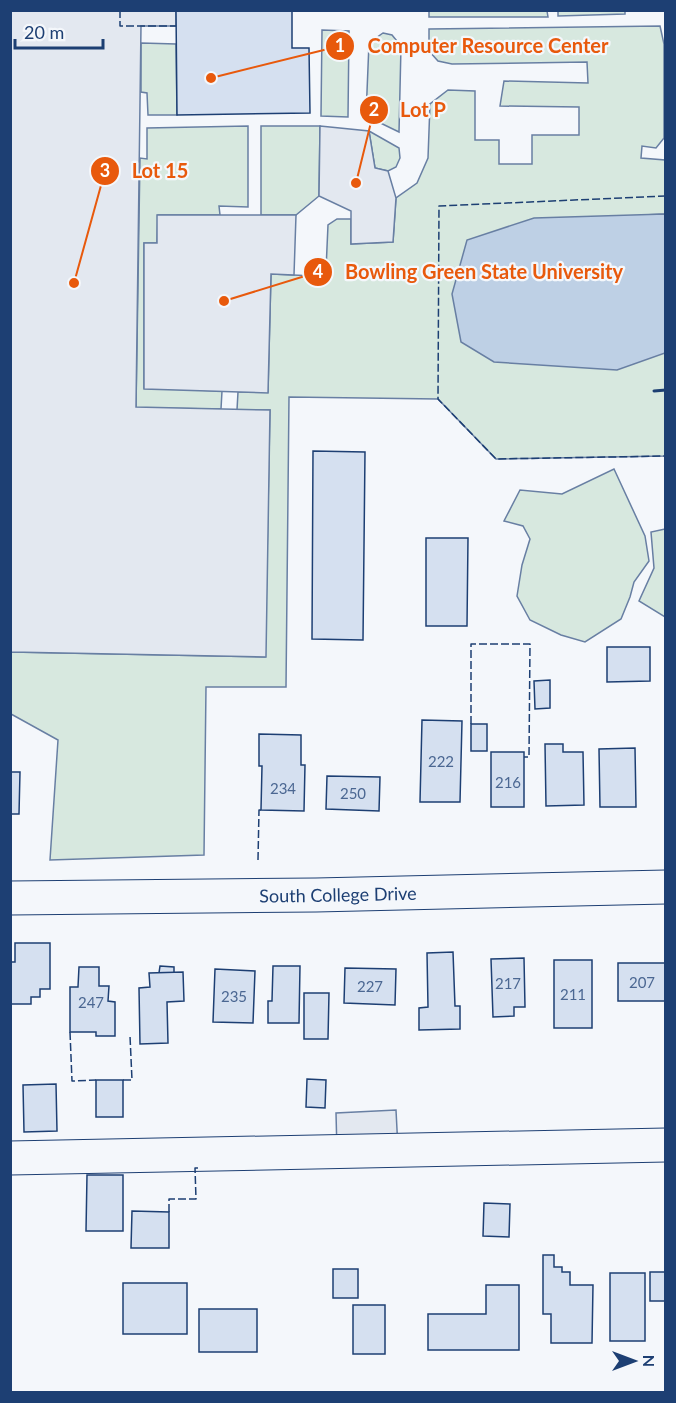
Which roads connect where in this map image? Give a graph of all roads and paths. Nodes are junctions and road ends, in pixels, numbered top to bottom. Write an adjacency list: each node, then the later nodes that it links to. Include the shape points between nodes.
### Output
1 (666, 887): 2 (street, South College Drive)
2 (10, 898)
3 (666, 1145): 4 (street)
4 (10, 1158)

